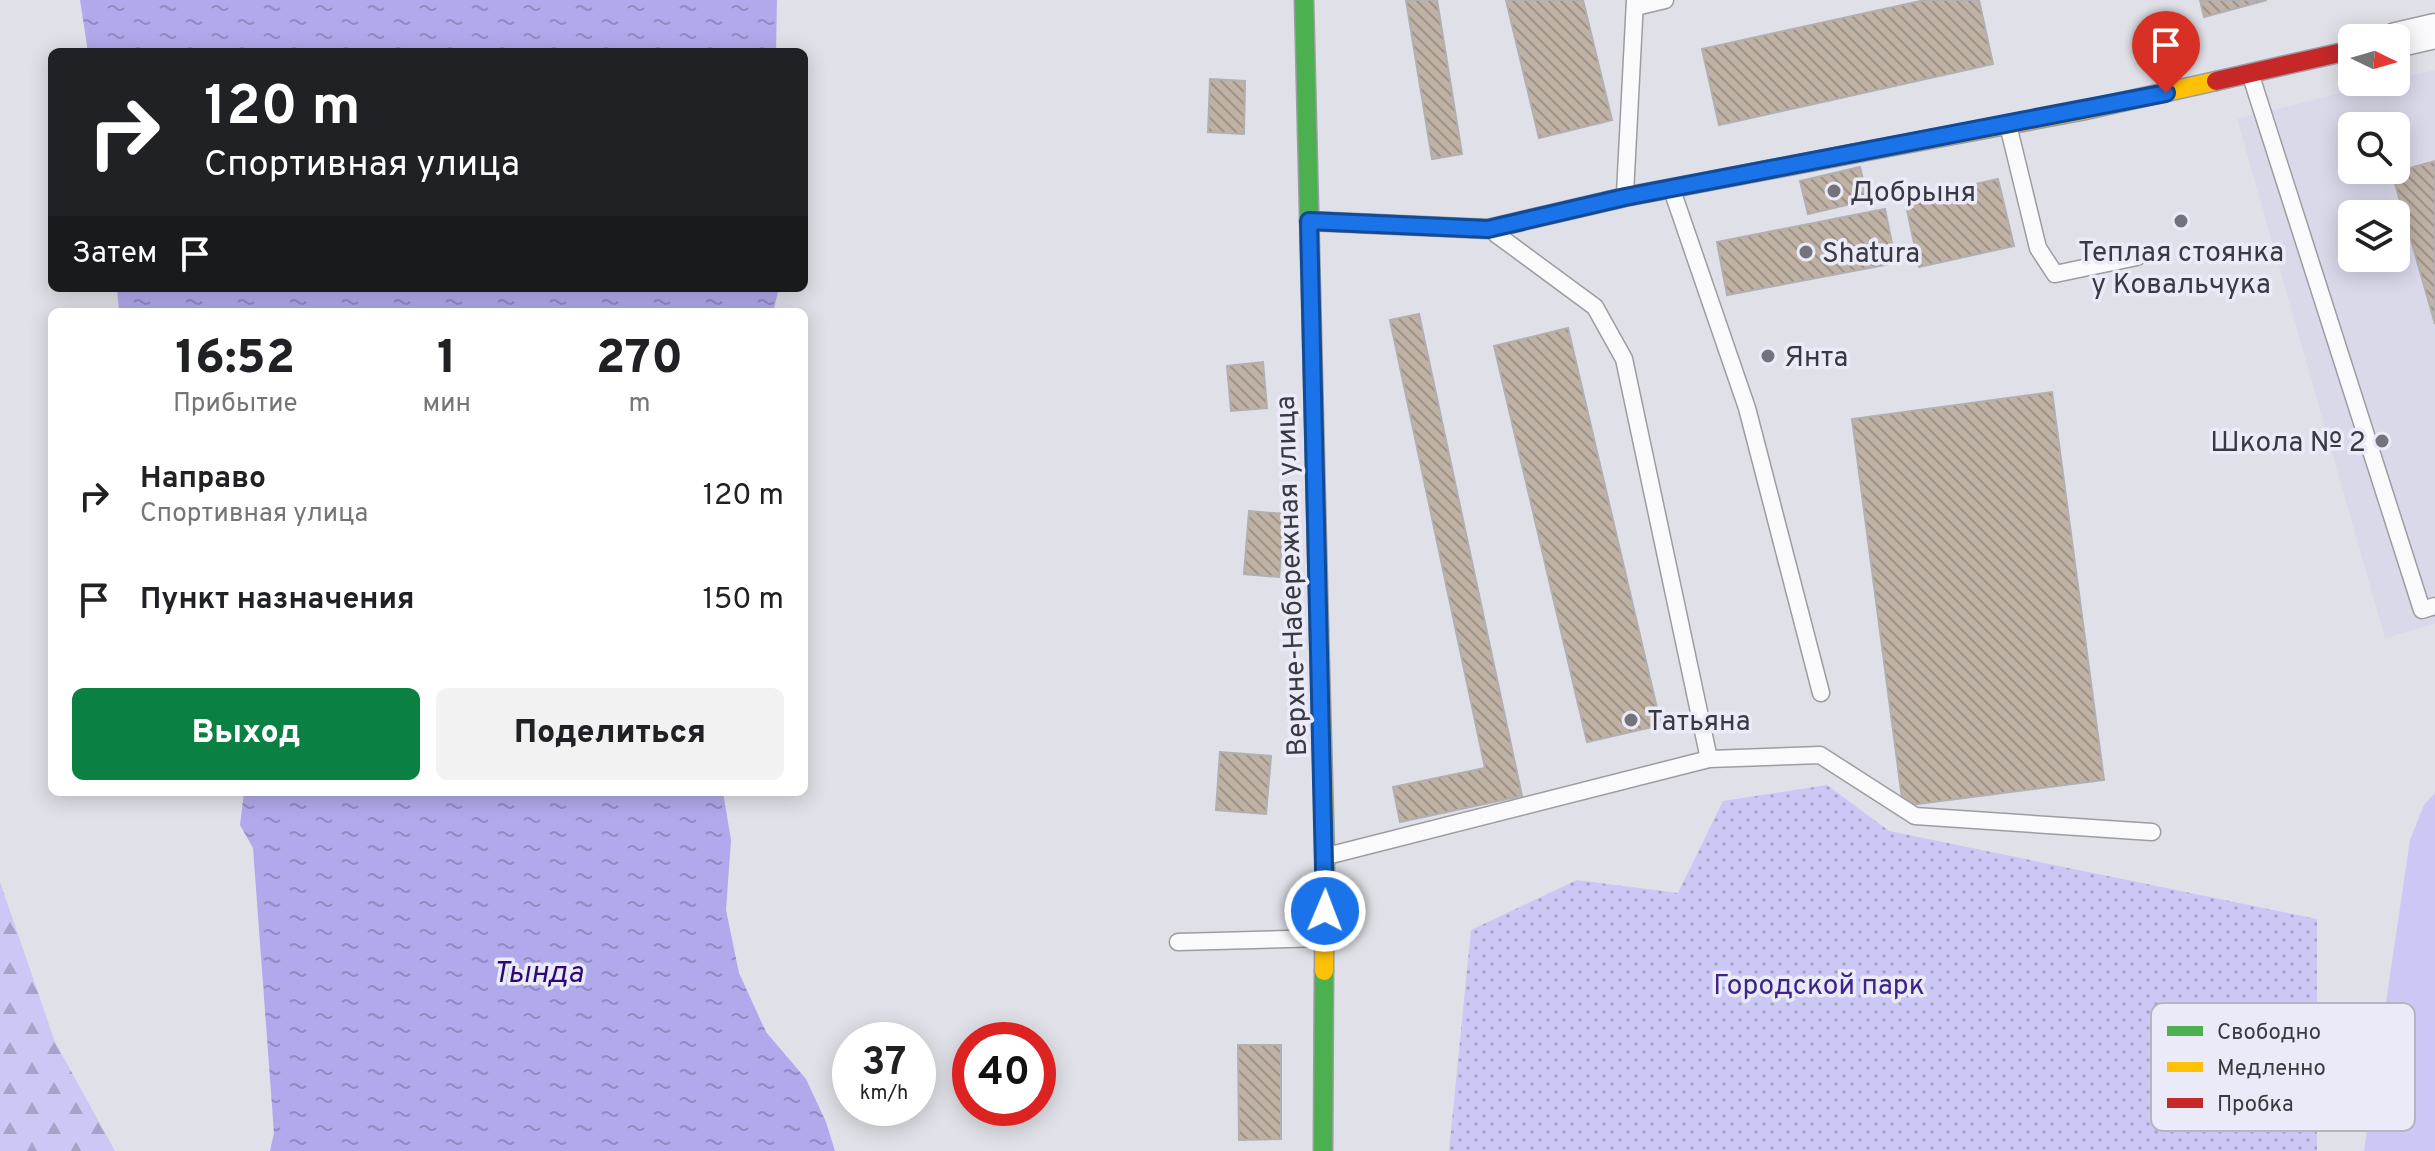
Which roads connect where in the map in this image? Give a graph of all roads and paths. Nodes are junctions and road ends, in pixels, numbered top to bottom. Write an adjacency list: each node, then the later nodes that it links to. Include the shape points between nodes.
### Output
1 (1304, 0): 11 (street, Верхне-Набережная улица)
2 (1665, 0): 3 (lane)
3 (1636, 3): 10 (lane)
4 (2435, 31): 5 (street)
5 (2410, 37)
6 (2338, 53): 7 (street)
7 (2251, 75): 8 (street); 14 (lane, via 2422,610)
8 (2008, 123): 9 (street); 13 (lane, via 2038,248 2055,274)
9 (1672, 188): 10 (street); 15 (lane, via 1747,408)
10 (1625, 197): 12 (street)
11 (1309, 221): 12 (street); 18 (street, Верхне-Набережная улица)
12 (1488, 229): 16 (lane, via 1595,307 1624,359)
13 (2137, 257)
14 (2435, 606)
15 (1821, 693)
16 (1709, 759): 17 (lane, via 1820,755 1915,816); 18 (lane)
17 (2152, 832)
18 (1325, 856): 19 (street, Верхне-Набережная улица)
19 (1325, 938): 20 (lane); 21 (street, Верхне-Набережная улица)
20 (1178, 942)
21 (1323, 1151)

